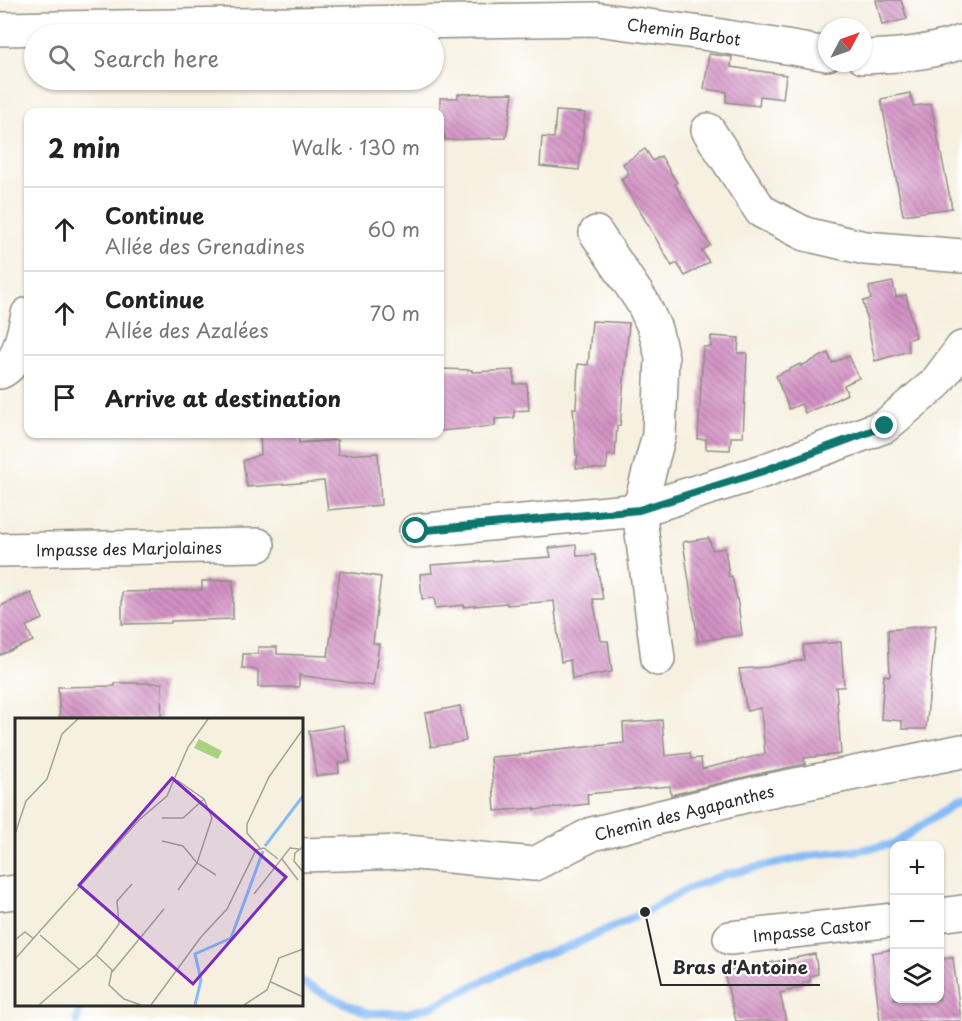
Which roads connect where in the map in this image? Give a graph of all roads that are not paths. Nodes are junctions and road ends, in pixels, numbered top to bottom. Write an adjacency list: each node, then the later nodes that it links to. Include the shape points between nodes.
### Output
1 (298, 24): 5 (street, Chemin Barbot, via 596,19)
2 (0, 29): 3 (street, Chemin Barbot)
3 (24, 29)
4 (962, 42): 6 (street, via 938,50)
5 (818, 52)
6 (872, 57)
7 (708, 130): 9 (street, via 761,211 805,234 865,248)
8 (596, 233): 13 (street, via 643,303 662,357 659,435)
9 (962, 256)
10 (24, 330): 12 (street, via 19,351)
11 (962, 348): 13 (street, via 935,384 885,426 763,471)
12 (0, 372)
13 (639, 510): 14 (street); 17 (street)
14 (416, 531)
15 (258, 545): 16 (street, Impasse des Marjolaines)
16 (0, 550)
17 (658, 659)
18 (962, 751): 19 (street, Chemin des Agapanthes, via 757,793 592,834 534,864 406,852)
19 (303, 855)
20 (15, 892): 21 (street)
21 (0, 894)
22 (962, 912): 23 (street)
23 (944, 914)
24 (890, 920): 25 (street, Impasse Castor)
25 (729, 938)

